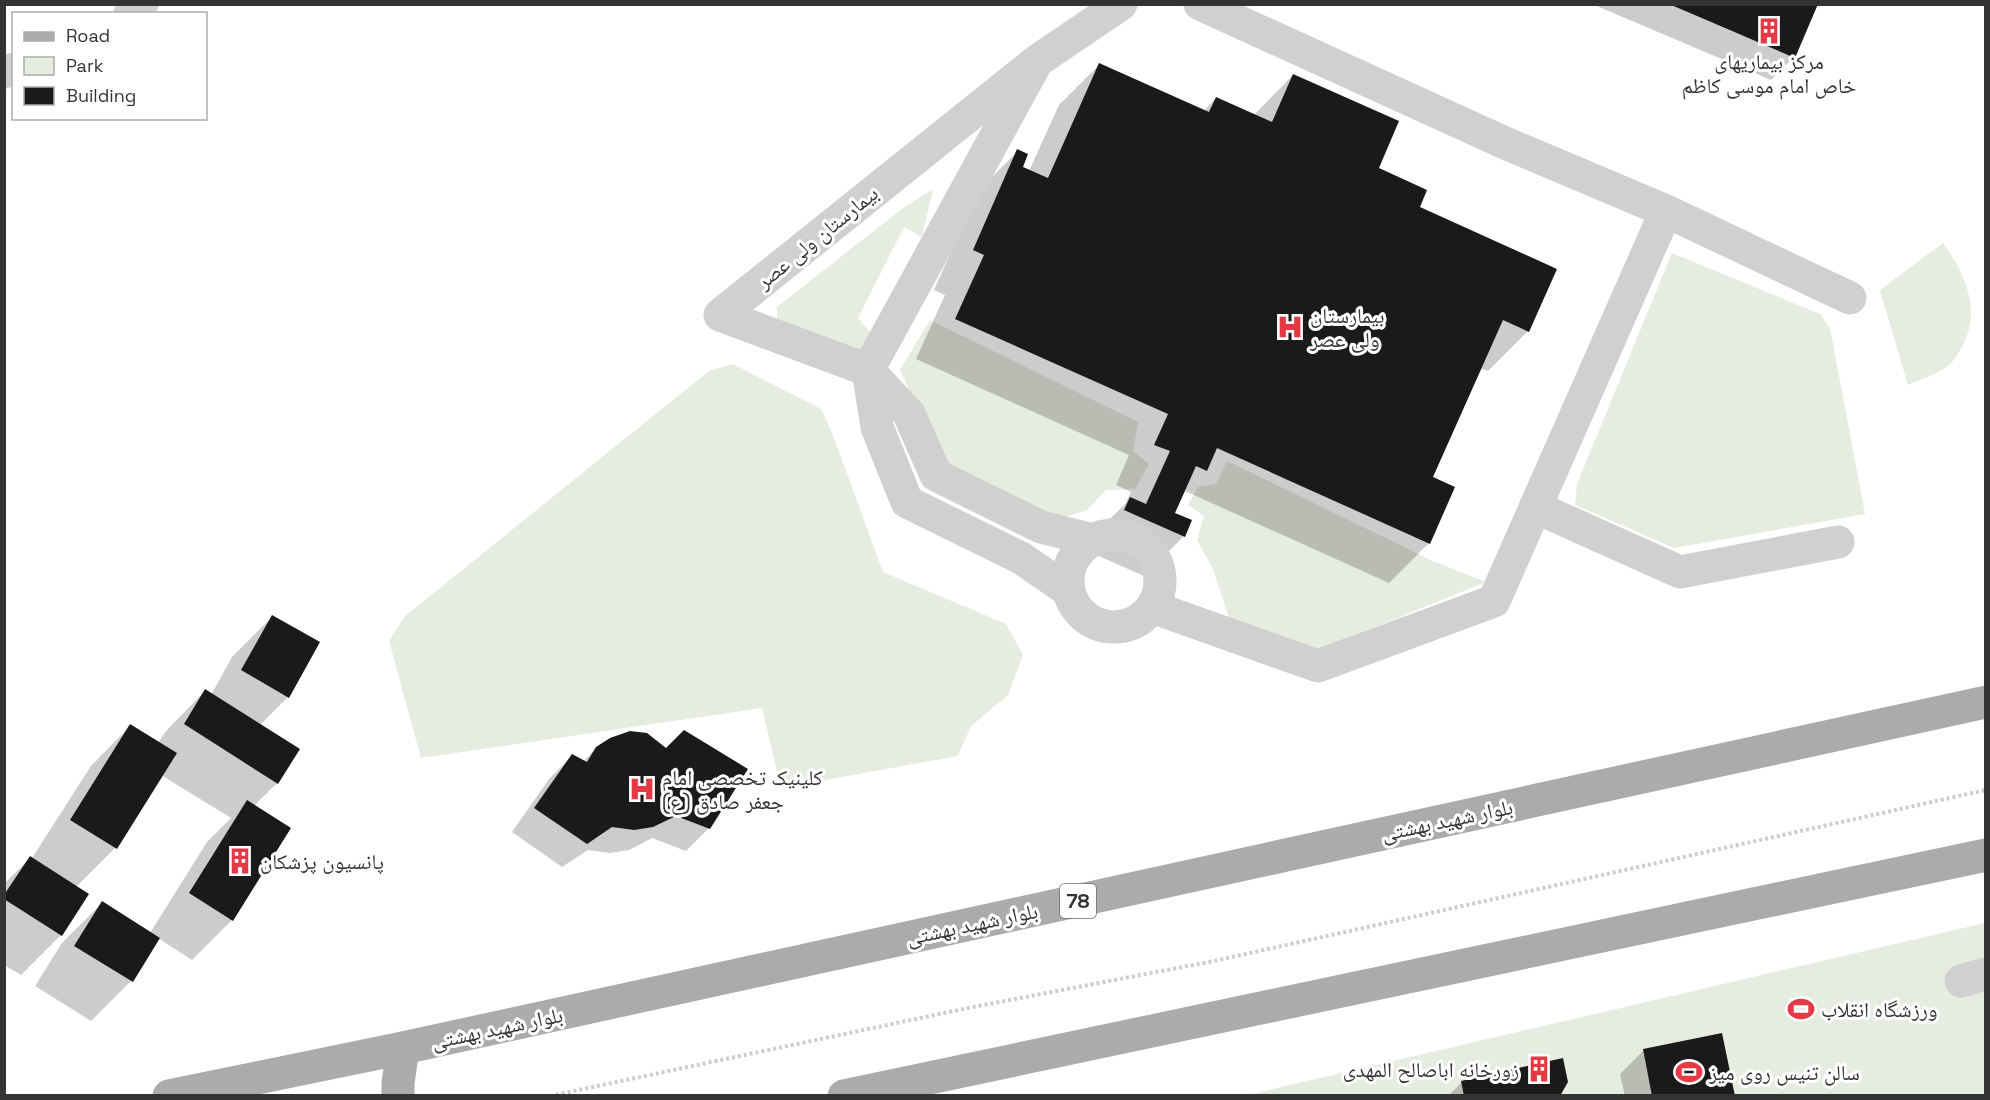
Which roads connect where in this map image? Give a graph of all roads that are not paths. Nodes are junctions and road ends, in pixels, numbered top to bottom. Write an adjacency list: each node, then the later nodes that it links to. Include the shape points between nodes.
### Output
1 (1121, 4): 3 (lane, بیمارستان ولی عصر)
2 (1200, 4): 4 (lane)
3 (1037, 61): 6 (lane, بیمارستان ولی عصر); 6 (lane, بیمارستان ولی عصر, via 720,315)
4 (1665, 211): 5 (lane); 7 (lane)
5 (1850, 298)
6 (868, 370): 8 (lane, via 909,414 936,475 1041,527); 10 (lane, via 877,427 907,501 1021,558)
7 (1534, 507): 9 (lane, via 1680,572); 11 (lane, via 1494,601 1318,666)
8 (1094, 540): 10 (lane, via 1073,561); 11 (lane, via 1123,537 1137,541 1148,551 1160,579)
9 (1838, 542)
10 (1069, 591): 11 (lane, via 1075,606 1099,625 1128,625)
11 (1152, 607)
12 (1986, 702): 14 (main road, بلوار شهید بهشتی / 78)
13 (1986, 855): 18 (main road)
14 (404, 1048): 15 (main road, بلوار شهید بهشتی / 78); 17 (main road)
15 (307, 1083): 16 (main road, بلوار شهید بهشتی / 78)
16 (169, 1095)
17 (398, 1095)
18 (844, 1095)

